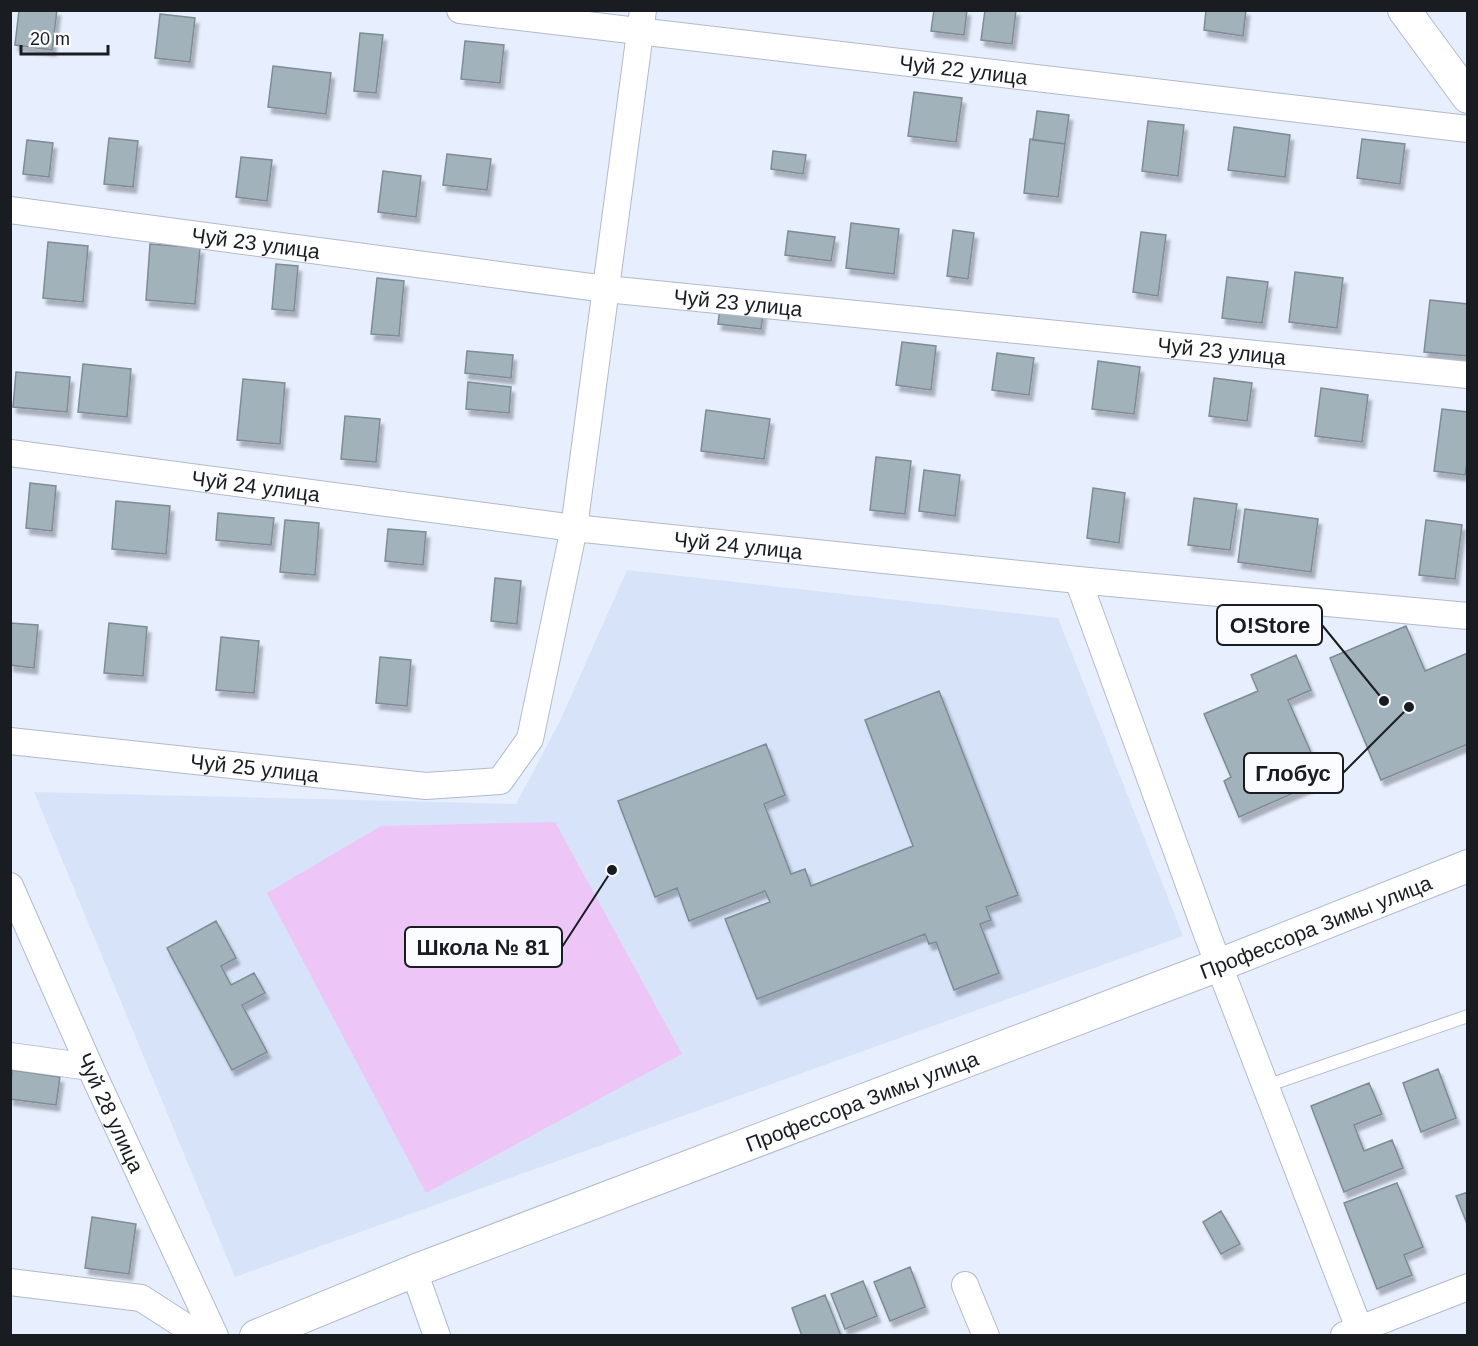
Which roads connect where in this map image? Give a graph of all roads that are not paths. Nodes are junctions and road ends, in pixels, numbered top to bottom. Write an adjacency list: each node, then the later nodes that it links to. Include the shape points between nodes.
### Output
1 (460, 10): 3 (street, Чуй 22 улица)
2 (1404, 10): 4 (street)
3 (642, 22): 5 (street, Чуй 22 улица); 7 (street)
4 (1467, 97)
5 (1467, 129)
6 (10, 210): 7 (street, Чуй 23 улица)
7 (606, 289): 8 (street, Чуй 23 улица); 10 (street)
8 (1467, 375)
9 (10, 453): 10 (street, Чуй 24 улица)
10 (574, 528): 11 (street, Чуй 24 улица); 13 (street, Чуй 25 улица, via 530,740 500,781 426,786)
11 (1078, 580): 12 (street, Чуй 24 улица); 16 (street)
12 (1467, 616)
13 (10, 741)
14 (1467, 866): 16 (street, Профессора Зимы улица)
15 (10, 886): 19 (street, Чуй 28 улица)
16 (1219, 965): 20 (street); 21 (street, Профессора Зимы улица)
17 (1467, 1016): 20 (lane)
18 (10, 1056): 19 (street)
19 (90, 1066): 27 (street, Чуй 28 улица)
20 (1266, 1086): 25 (street)
21 (414, 1271): 28 (street, Профессора Зимы улица); 29 (street)
22 (10, 1282): 26 (street, via 141,1298)
23 (965, 1285): 30 (street)
24 (1467, 1287): 25 (street)
25 (1355, 1334)
26 (200, 1335)
27 (215, 1335)
28 (255, 1335)
29 (437, 1335)
30 (986, 1335)

